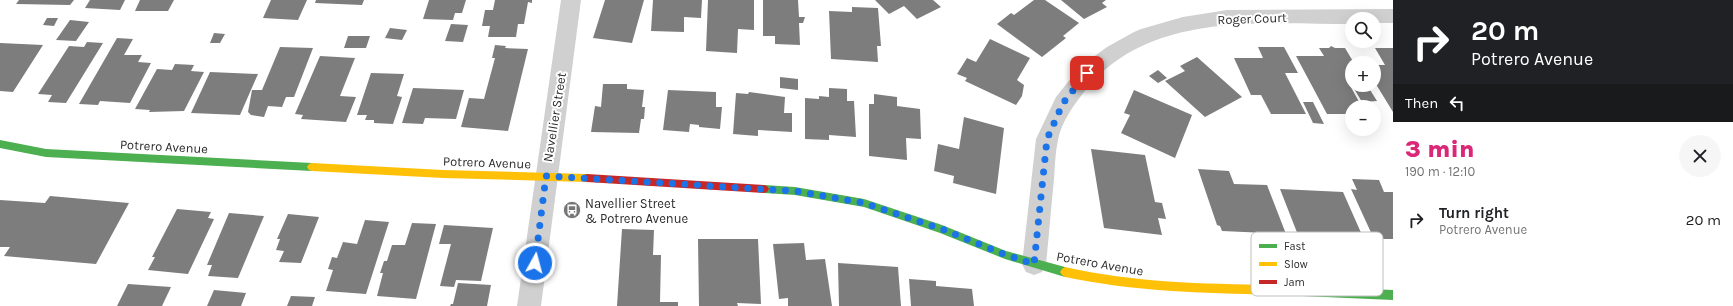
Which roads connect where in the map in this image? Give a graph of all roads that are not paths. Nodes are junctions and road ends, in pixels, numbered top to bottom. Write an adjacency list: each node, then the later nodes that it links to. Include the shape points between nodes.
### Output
1 (571, 0): 4 (street, Navellier Street)
2 (1393, 16): 5 (street, Roger Court, via 1227,17 1176,26 1140,38 1114,53 1087,73 1063,103 1047,139)
3 (0, 144): 4 (street, Potrero Avenue, via 46,153 443,174)
4 (546, 176): 5 (street, Potrero Avenue, via 795,191 864,203); 9 (street, Navellier Street)
5 (1034, 264): 6 (street, Potrero Avenue, via 1114,281)
6 (1251, 289)
7 (1383, 295): 8 (street, Potrero Avenue)
8 (1393, 295)
9 (529, 306)

